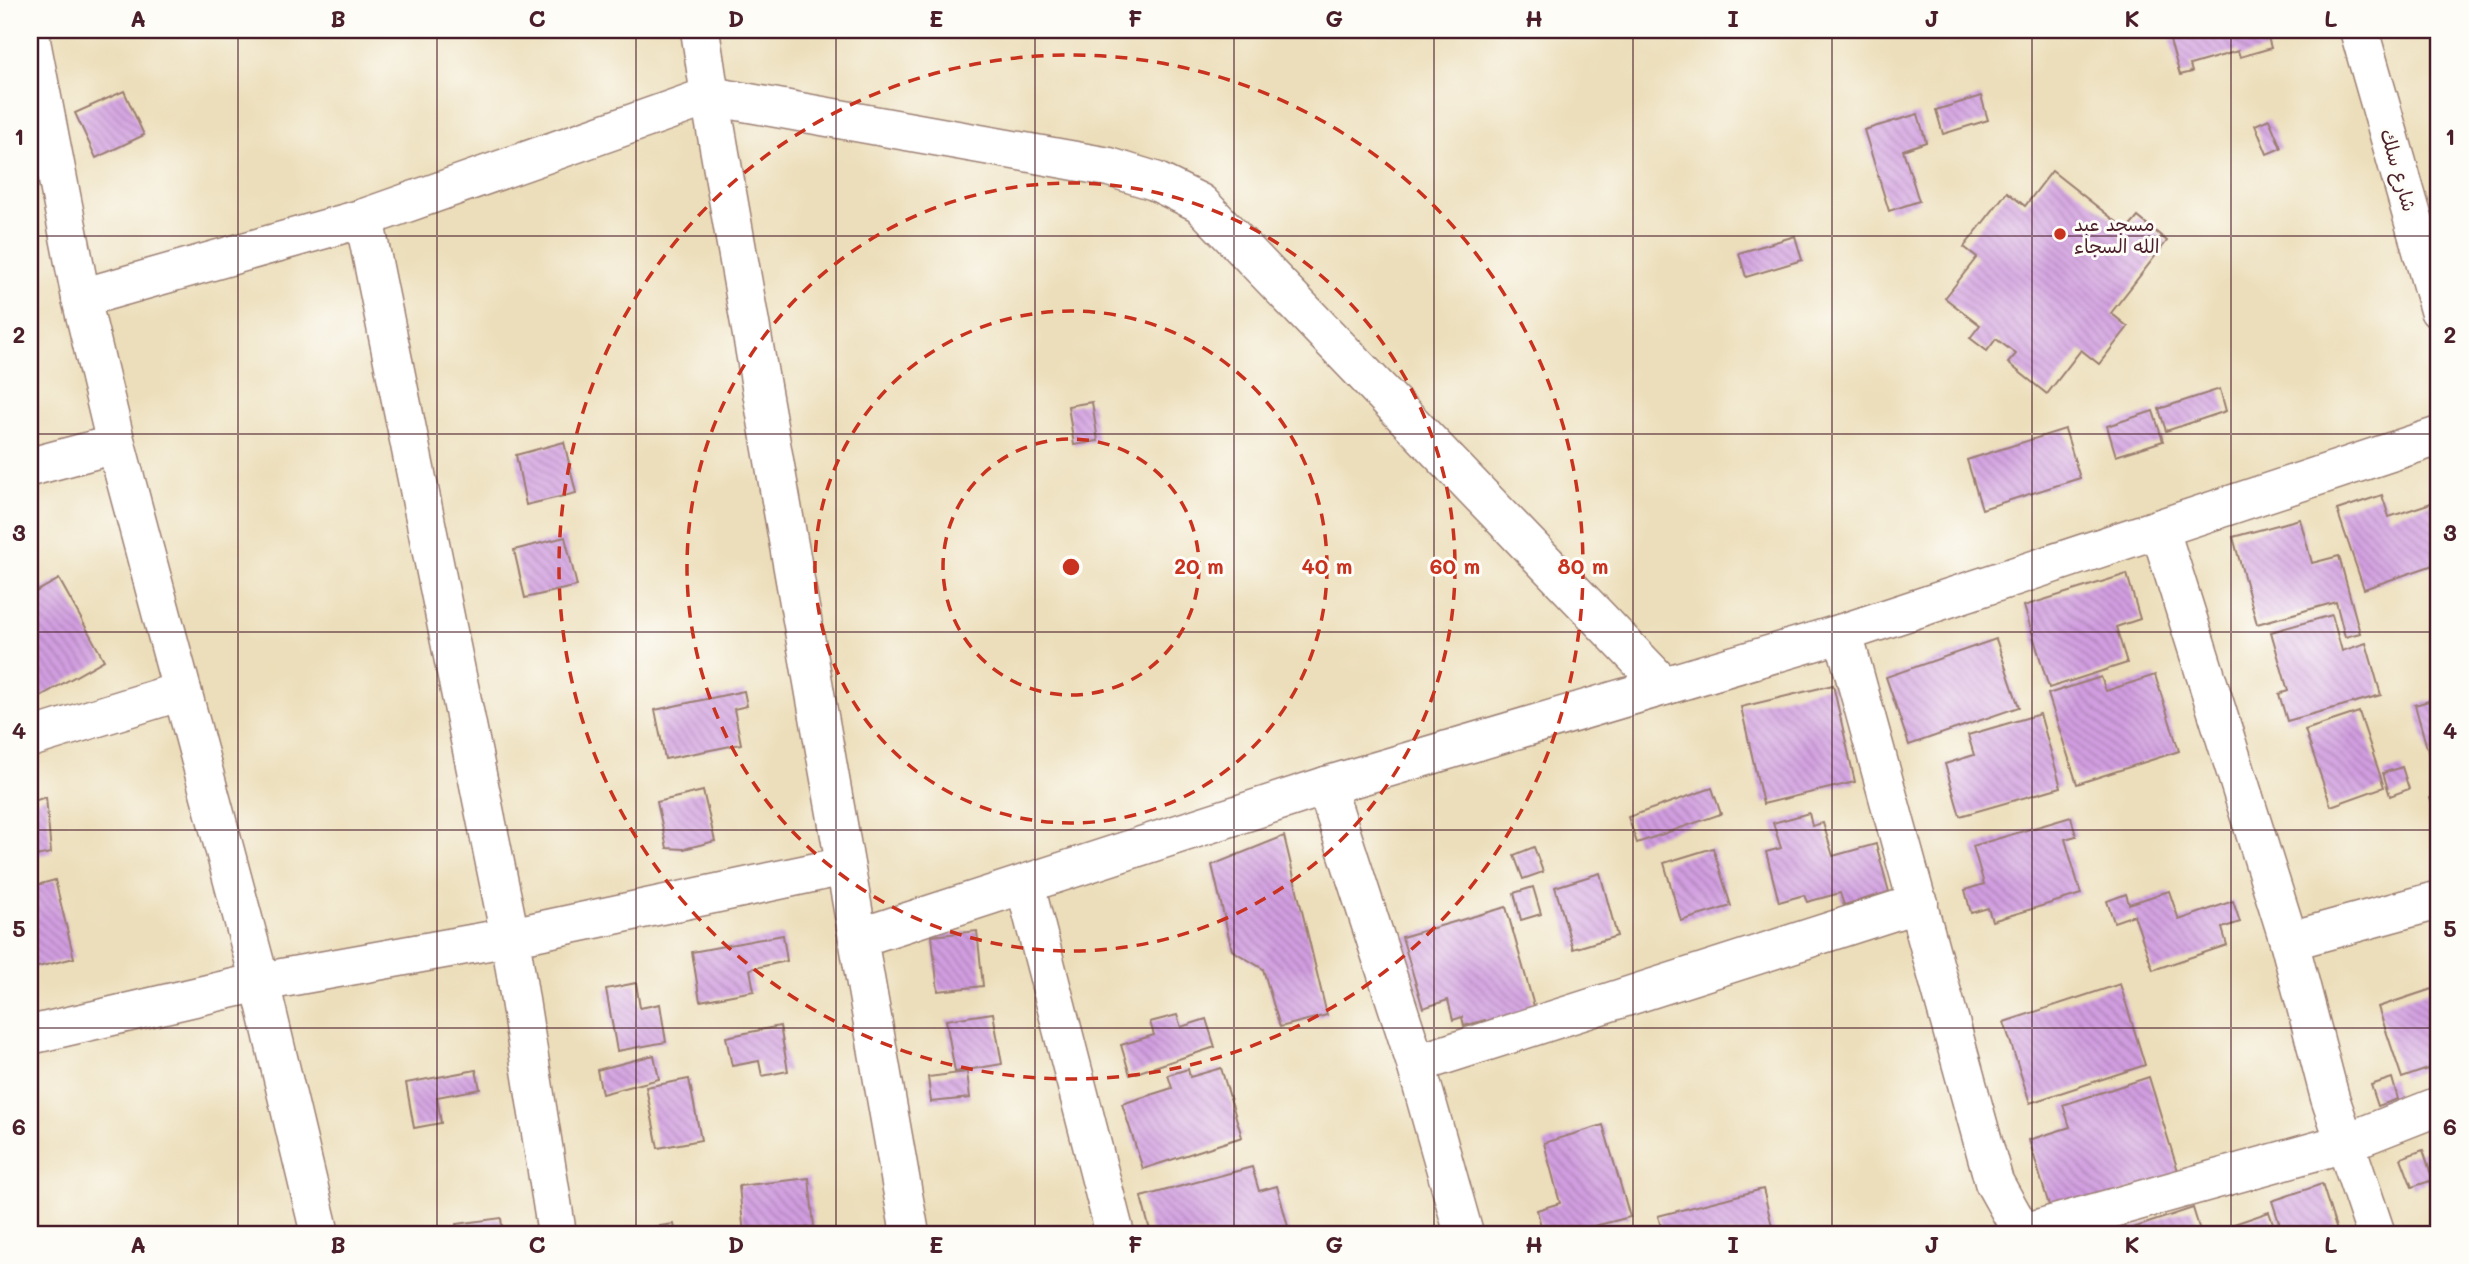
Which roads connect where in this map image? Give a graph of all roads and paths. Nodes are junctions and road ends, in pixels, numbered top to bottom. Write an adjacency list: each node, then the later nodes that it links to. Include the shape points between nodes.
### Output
1 (700, 30): 4 (street)
2 (2359, 30): 6 (street, شارع سلك)
3 (30, 36): 7 (street)
4 (710, 96): 5 (street); 14 (street, via 1109,166 1200,203); 18 (street)
5 (364, 218): 7 (street); 22 (street)
6 (2426, 230): 8 (street, شارع سلك)
7 (80, 298): 10 (street)
8 (2439, 310)
9 (2439, 436): 12 (street)
10 (116, 444): 11 (street); 15 (street)
11 (30, 467)
12 (2160, 530): 13 (street); 24 (street)
13 (1843, 633): 14 (street); 21 (street)
14 (1664, 686): 17 (street)
15 (182, 691): 16 (street); 25 (street)
16 (30, 738)
17 (1326, 786): 19 (street); 27 (street)
18 (845, 866): 22 (street); 23 (street)
19 (1025, 885): 23 (street); 33 (street)
20 (2439, 900): 24 (street)
21 (1919, 903): 27 (street); 35 (street, via 1994,1182)
22 (510, 937): 25 (street); 31 (street)
23 (858, 938): 32 (street)
24 (2288, 941): 29 (street)
25 (260, 982): 26 (street); 30 (street)
26 (30, 1035)
27 (1416, 1064): 34 (street)
28 (2439, 1106): 29 (street)
29 (2345, 1143): 35 (street); 36 (street)
30 (320, 1234)
31 (557, 1234)
32 (910, 1234)
33 (1115, 1234)
34 (1464, 1234)
35 (2023, 1234)
36 (2376, 1234)

